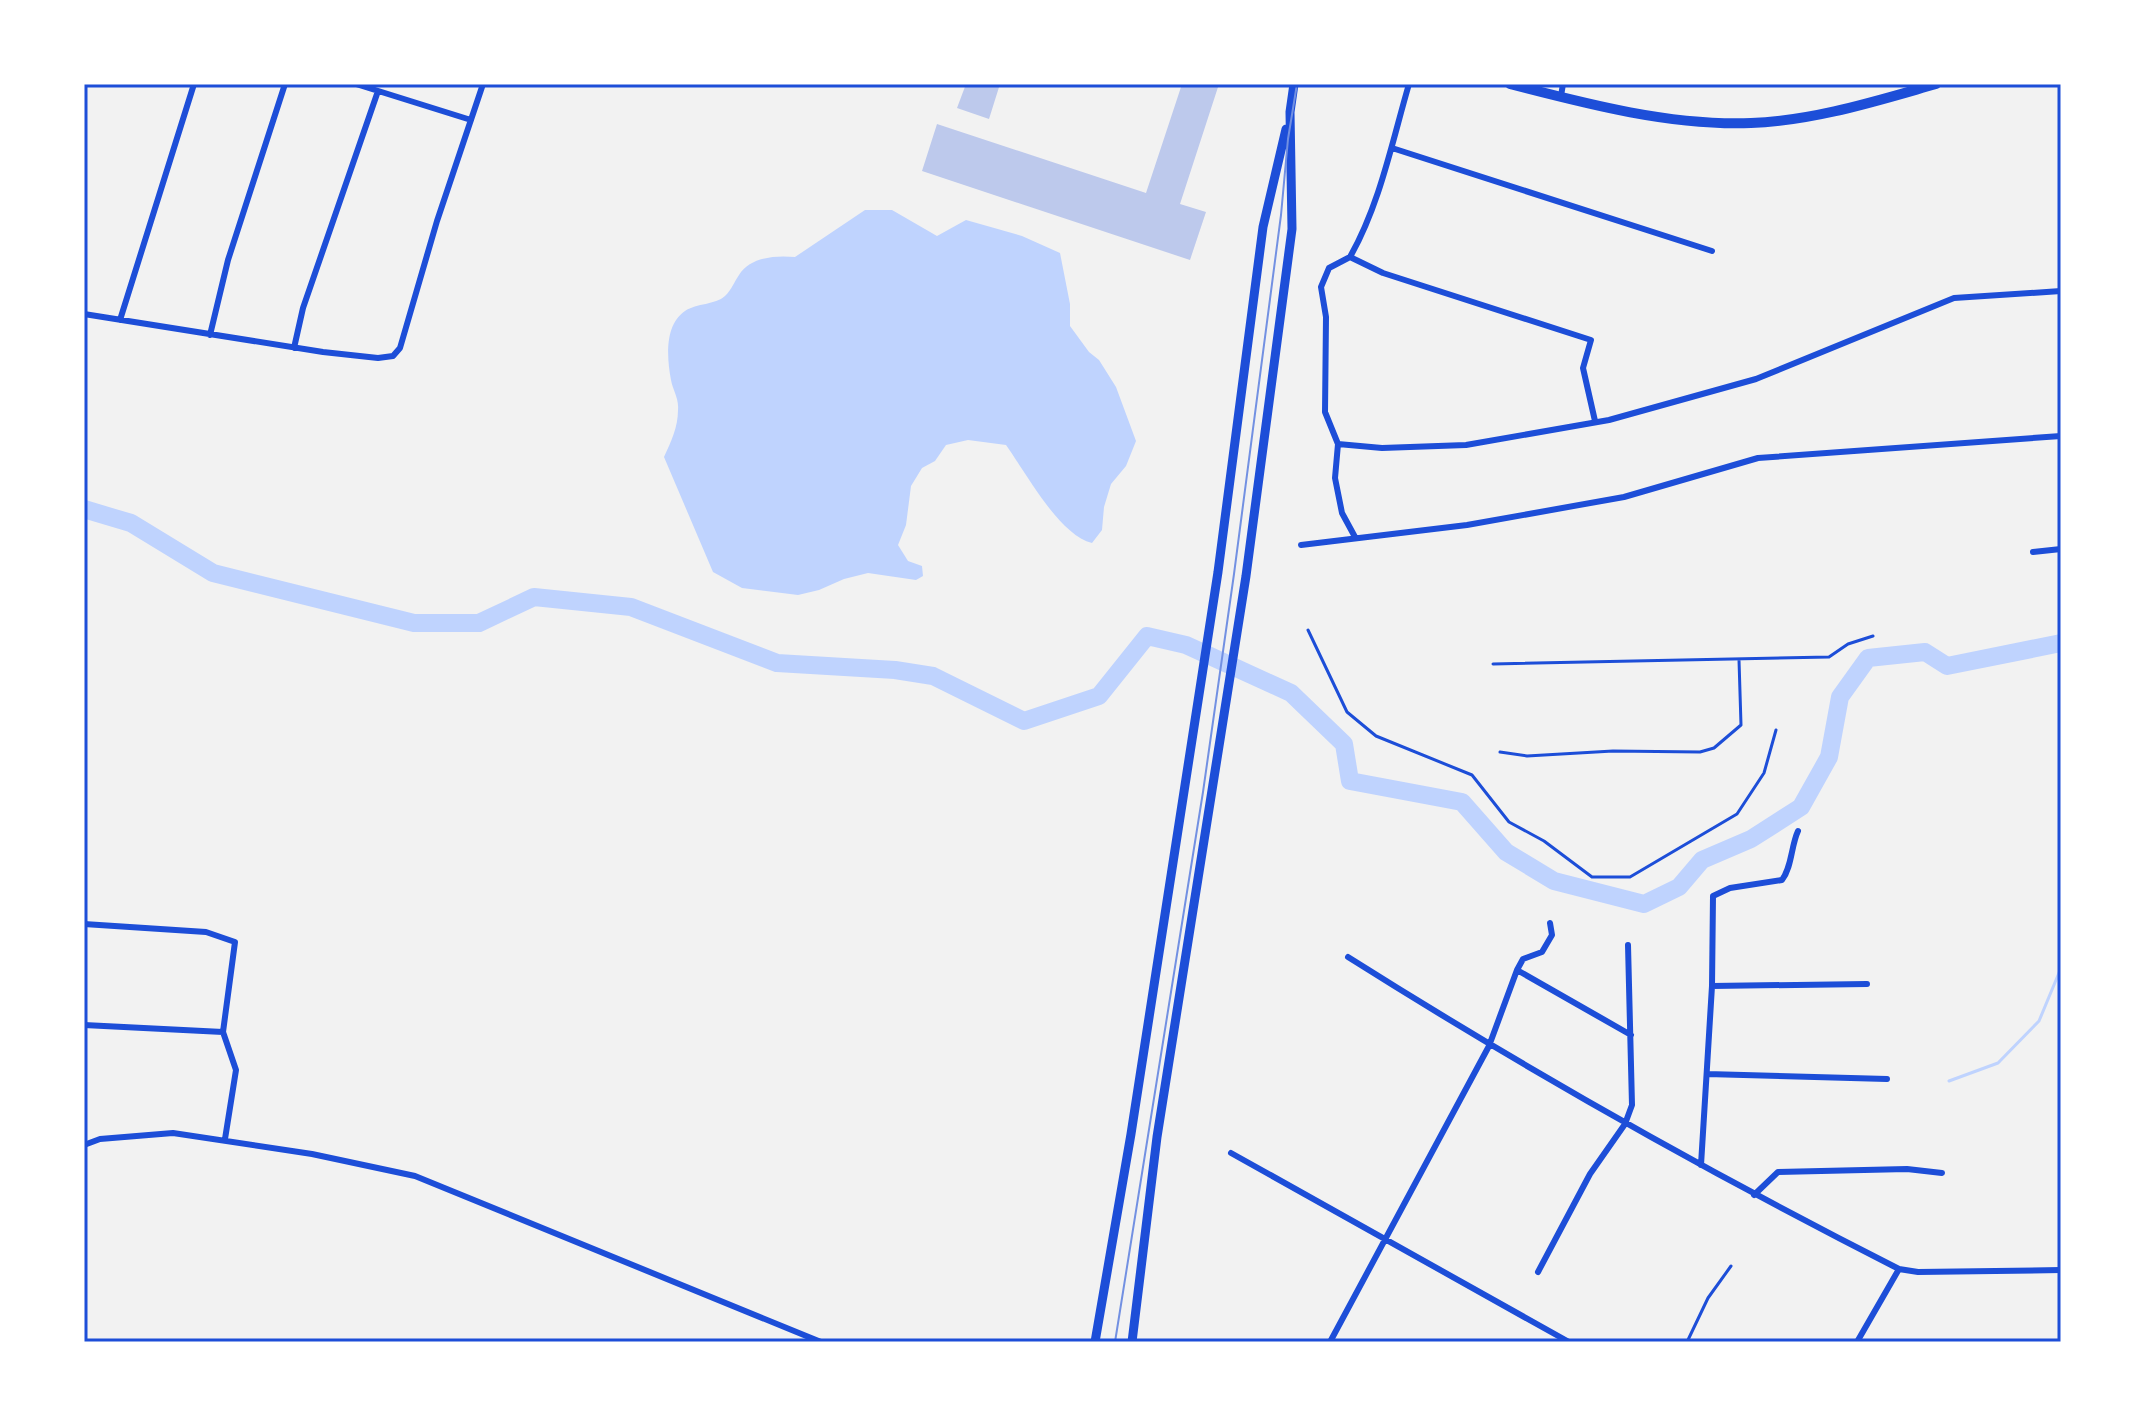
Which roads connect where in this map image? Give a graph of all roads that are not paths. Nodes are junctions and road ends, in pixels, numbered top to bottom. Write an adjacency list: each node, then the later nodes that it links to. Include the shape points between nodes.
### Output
1 (194, 84): 19 (street)
2 (285, 84): 20 (street, via 228,260)
3 (356, 84): 10 (street)
4 (483, 84): 13 (street)
5 (1294, 84): 12 (main road)
6 (1409, 84): 14 (street)
7 (1510, 84): 11 (main road)
8 (1563, 84): 11 (street)
9 (1936, 84): 11 (main road, via 1841,110 1751,123 1617,109)
10 (378, 91): 13 (street); 21 (street)
11 (1561, 96)
12 (1290, 112): 62 (main road, via 1263,227 1218,572); 63 (main road, via 1292,229 1246,576 1157,1137)
13 (471, 120): 21 (street, via 400,348 393,356 378,358)
14 (1392, 148): 15 (street); 16 (street)
15 (1712, 251)
16 (1350, 257): 22 (street, via 1383,273 1591,340 1583,368); 24 (street, via 1329,268 1321,287 1326,317 1325,412)
17 (2061, 291): 22 (street, via 1954,298 1756,379)
18 (84, 314): 19 (street)
19 (120, 320): 20 (street)
20 (210, 335): 21 (street)
21 (294, 348)
22 (1595, 421): 24 (street, via 1466,445)
23 (2061, 436): 25 (street, via 1758,458 1624,497 1467,525)
24 (1338, 444): 25 (street, via 1335,478 1342,513)
25 (1355, 537): 26 (street)
26 (1301, 545)
27 (2061, 549): 28 (street)
28 (2033, 552)
29 (1308, 630): 33 (lane, via 1347,712 1376,736 1472,775 1509,822 1592,877 1630,877 1737,814 1764,773)
30 (1873, 636): 31 (lane, via 1829,657)
31 (1739, 660): 32 (lane); 34 (lane, via 1741,725 1714,748 1527,756)
32 (1493, 664)
33 (1776, 730)
34 (1500, 752)
35 (1798, 831): 42 (street, via 1782,880 1713,896)
36 (1550, 923): 40 (street, via 1552,935 1542,952 1523,959)
37 (84, 924): 44 (street, via 206,932 235,942)
38 (1628, 945): 45 (street)
39 (1348, 957): 46 (street)
40 (1517, 970): 45 (street); 46 (street)
41 (1867, 984): 42 (street)
42 (1712, 986): 47 (street)
43 (84, 1025): 44 (street)
44 (223, 1032): 50 (street, via 236,1070)
45 (1631, 1035): 49 (street, via 1632,1105)
46 (1489, 1046): 49 (street); 56 (street)
47 (1707, 1074): 48 (street); 53 (street)
48 (1887, 1079)
49 (1625, 1124): 53 (street); 60 (street, via 1590,1174)
50 (225, 1139): 51 (street, via 173,1133); 61 (street, via 415,1176)
51 (84, 1145)
52 (1231, 1153): 56 (street)
53 (1701, 1165): 55 (street)
54 (1942, 1173): 55 (street, via 1778,1172)
55 (1754, 1195): 58 (street)
56 (1386, 1240): 64 (street); 65 (street)
57 (1731, 1266): 66 (lane)
58 (1899, 1269): 59 (street); 67 (street)
59 (2061, 1270)
60 (1538, 1272)
61 (821, 1342)
62 (1095, 1342)
63 (1132, 1342)
64 (1330, 1342)
65 (1569, 1342)
66 (1687, 1342)
67 (1857, 1342)

